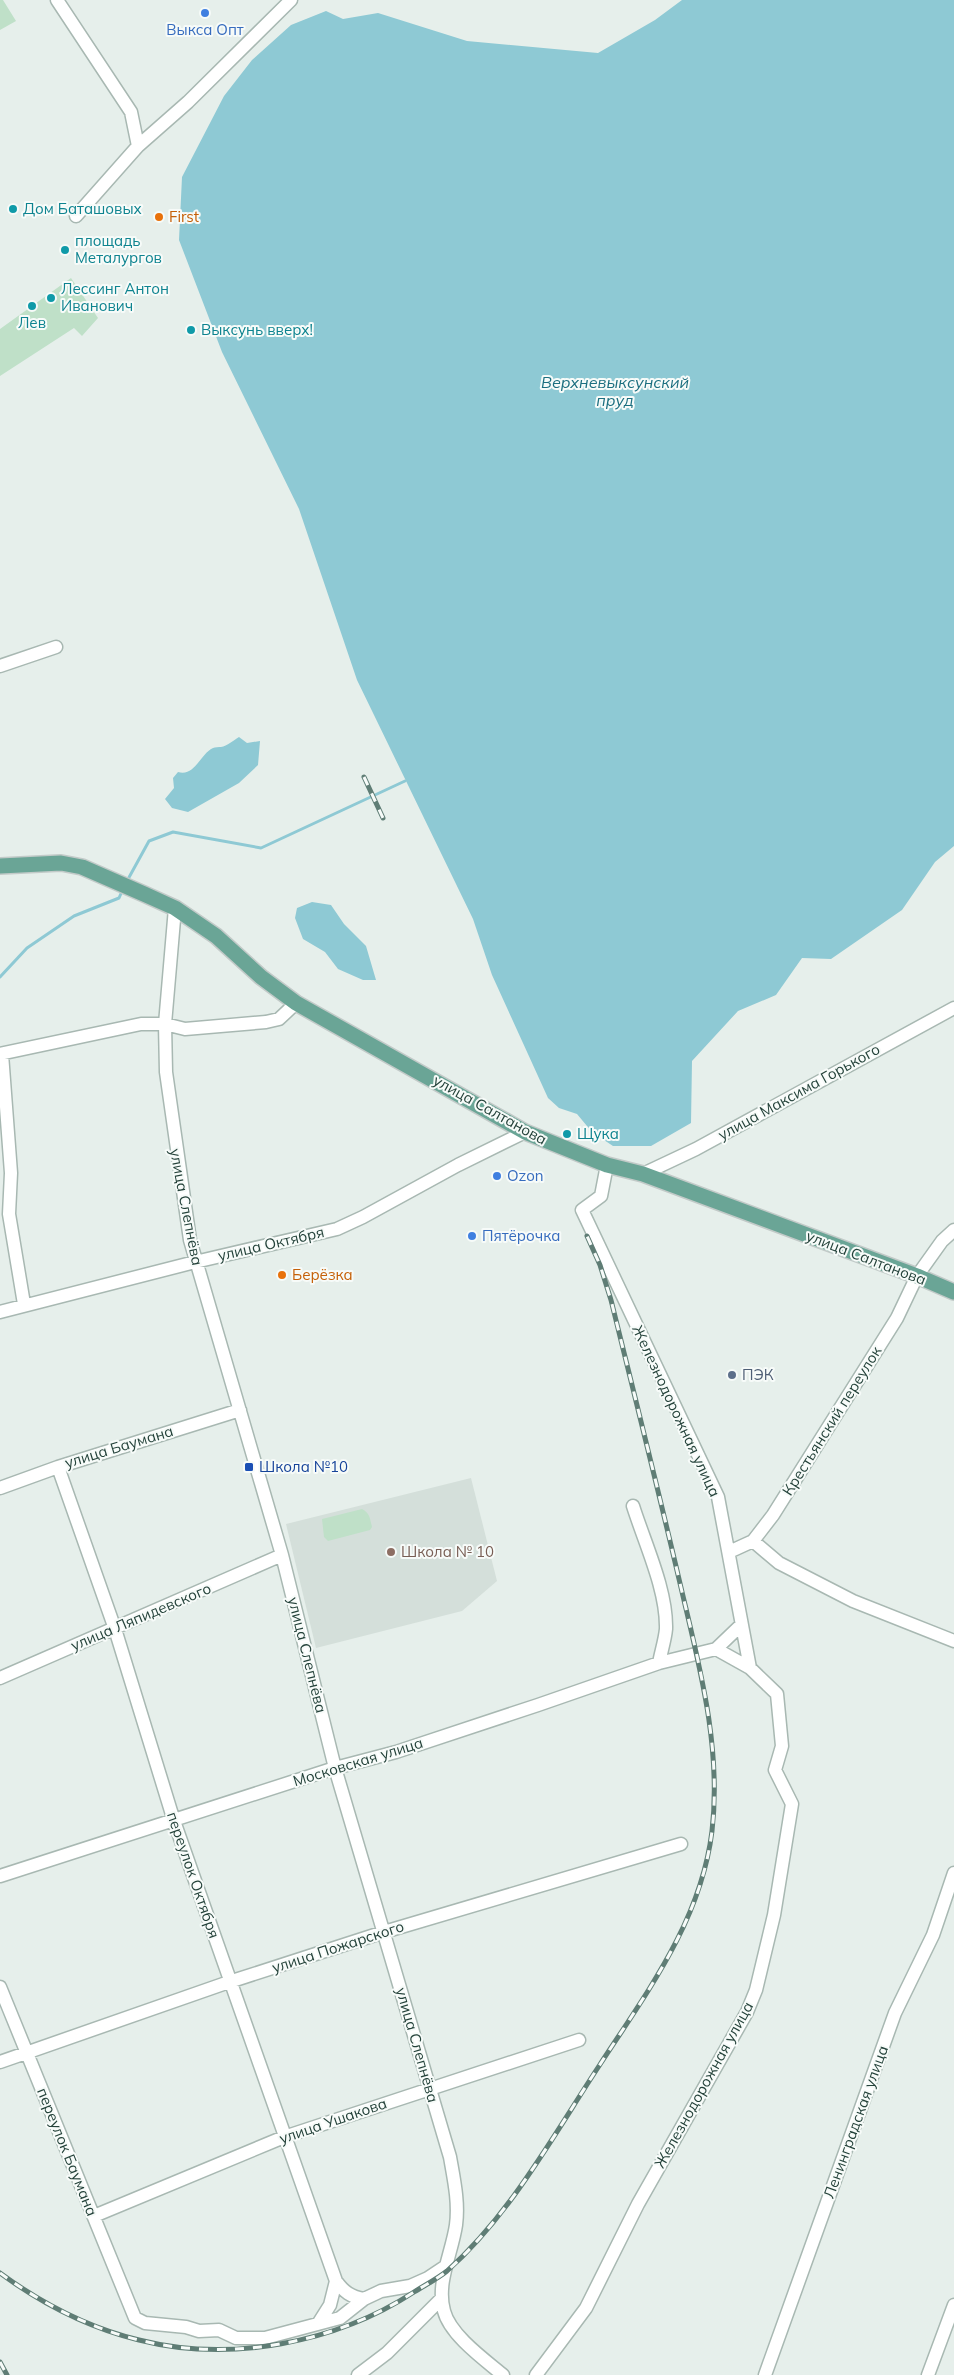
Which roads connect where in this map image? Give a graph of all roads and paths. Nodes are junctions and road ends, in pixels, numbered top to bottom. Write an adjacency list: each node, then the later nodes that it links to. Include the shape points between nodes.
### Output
1 (57, 0): 3 (street, via 131,112)
2 (291, 0): 3 (street, via 188,102)
3 (138, 146): 4 (street)
4 (76, 216)
5 (56, 647): 6 (street)
6 (0, 666)
7 (0, 866): 8 (main road, улица Салтанова, via 62,863 104,876)
8 (175, 908): 9 (main road, улица Салтанова, via 216,936 261,977); 11 (street, улица Слепнёва)
9 (296, 1003): 11 (street, via 279,1019 266,1022 185,1029); 13 (main road, улица Салтанова)
10 (954, 1008): 15 (street, улица Максима Горького, via 696,1149)
11 (165, 1024): 12 (street, via 141,1024); 17 (street, улица Слепнёва, via 171,1124)
12 (1, 1054): 20 (street, via 12,1173 9,1214)
13 (525, 1132): 14 (main road, улица Салтанова); 17 (street, улица Октября, via 337,1229)
14 (607, 1165): 15 (main road, улица Салтанова); 27 (street, Железнодорожная улица, via 601,1196 582,1210 718,1497)
15 (643, 1174): 18 (main road, улица Салтанова)
16 (954, 1230): 18 (street, Крестьянский переулок)
17 (195, 1262): 20 (street, улица Октября); 22 (street, улица Слепнёва)
18 (917, 1276): 19 (main road, улица Салтанова); 26 (street, Крестьянский переулок, via 897,1318 773,1515)
19 (954, 1292)
20 (24, 1304): 21 (street, улица Октября)
21 (0, 1312)
22 (240, 1410): 23 (street, улица Баумана); 28 (street, улица Слепнёва)
23 (58, 1467): 24 (street, улица Баумана); 30 (street, переулок Октября)
24 (0, 1488)
25 (633, 1506): 33 (street, via 662,1592 666,1631)
26 (752, 1541): 27 (street, Крестьянский переулок); 31 (street, via 779,1563 853,1601)
27 (729, 1552): 29 (street, Железнодорожная улица)
28 (282, 1556): 30 (street, улица Ляпидевского); 36 (street, улица Слепнёва)
29 (740, 1626): 32 (street); 34 (street, Железнодорожная улица)
30 (115, 1629): 35 (street, улица Ляпидевского); 37 (street, переулок Октября)
31 (954, 1641)
32 (716, 1649): 33 (street, Московская улица); 34 (street)
33 (659, 1663): 36 (street, Московская улица, via 424,1742)
34 (750, 1668): 58 (street, Железнодорожная улица, via 777,1694 782,1746 775,1770 792,1804 774,1915 756,1990 638,2204 586,2308)
35 (0, 1678)
36 (335, 1768): 37 (street, Московская улица); 41 (street, улица Слепнёва)
37 (174, 1821): 40 (street, Московская улица); 42 (street, переулок Октября)
38 (681, 1844): 41 (street, улица Пожарского)
39 (954, 1873): 59 (street, Ленинградская улица, via 933,1935 895,2013)
40 (0, 1876)
41 (384, 1932): 42 (street, улица Пожарского); 47 (street, улица Слепнёва)
42 (229, 1982): 45 (street, улица Пожарского); 48 (street, переулок Октября)
43 (0, 1987): 45 (street, переулок Баумана)
44 (578, 2040): 47 (street, улица Ушакова)
45 (27, 2054): 46 (street, улица Пожарского); 49 (street, переулок Баумана)
46 (0, 2062)
47 (430, 2089): 48 (street, улица Ушакова); 50 (street, улица Слепнёва, via 456,2186 456,2226)
48 (284, 2137): 49 (street, улица Ушакова); 51 (street, переулок Октября)
49 (94, 2216): 55 (street, переулок Баумана, via 135,2318 145,2323 186,2326 199,2331 219,2330 236,2338 265,2338)
50 (446, 2266): 52 (street, улица Слепнёва); 53 (street, via 410,2286 381,2291)
51 (336, 2281): 53 (street, переулок Октября, via 342,2290); 55 (street, via 330,2305)
52 (442, 2298): 56 (street, via 387,2353); 57 (street, улица Слепнёва, via 444,2313 463,2340)
53 (364, 2299): 55 (street, via 340,2318)
54 (954, 2304): 60 (street)
55 (318, 2324)
56 (358, 2375)
57 (503, 2375)
58 (536, 2375)
59 (765, 2375)
60 (928, 2375)

